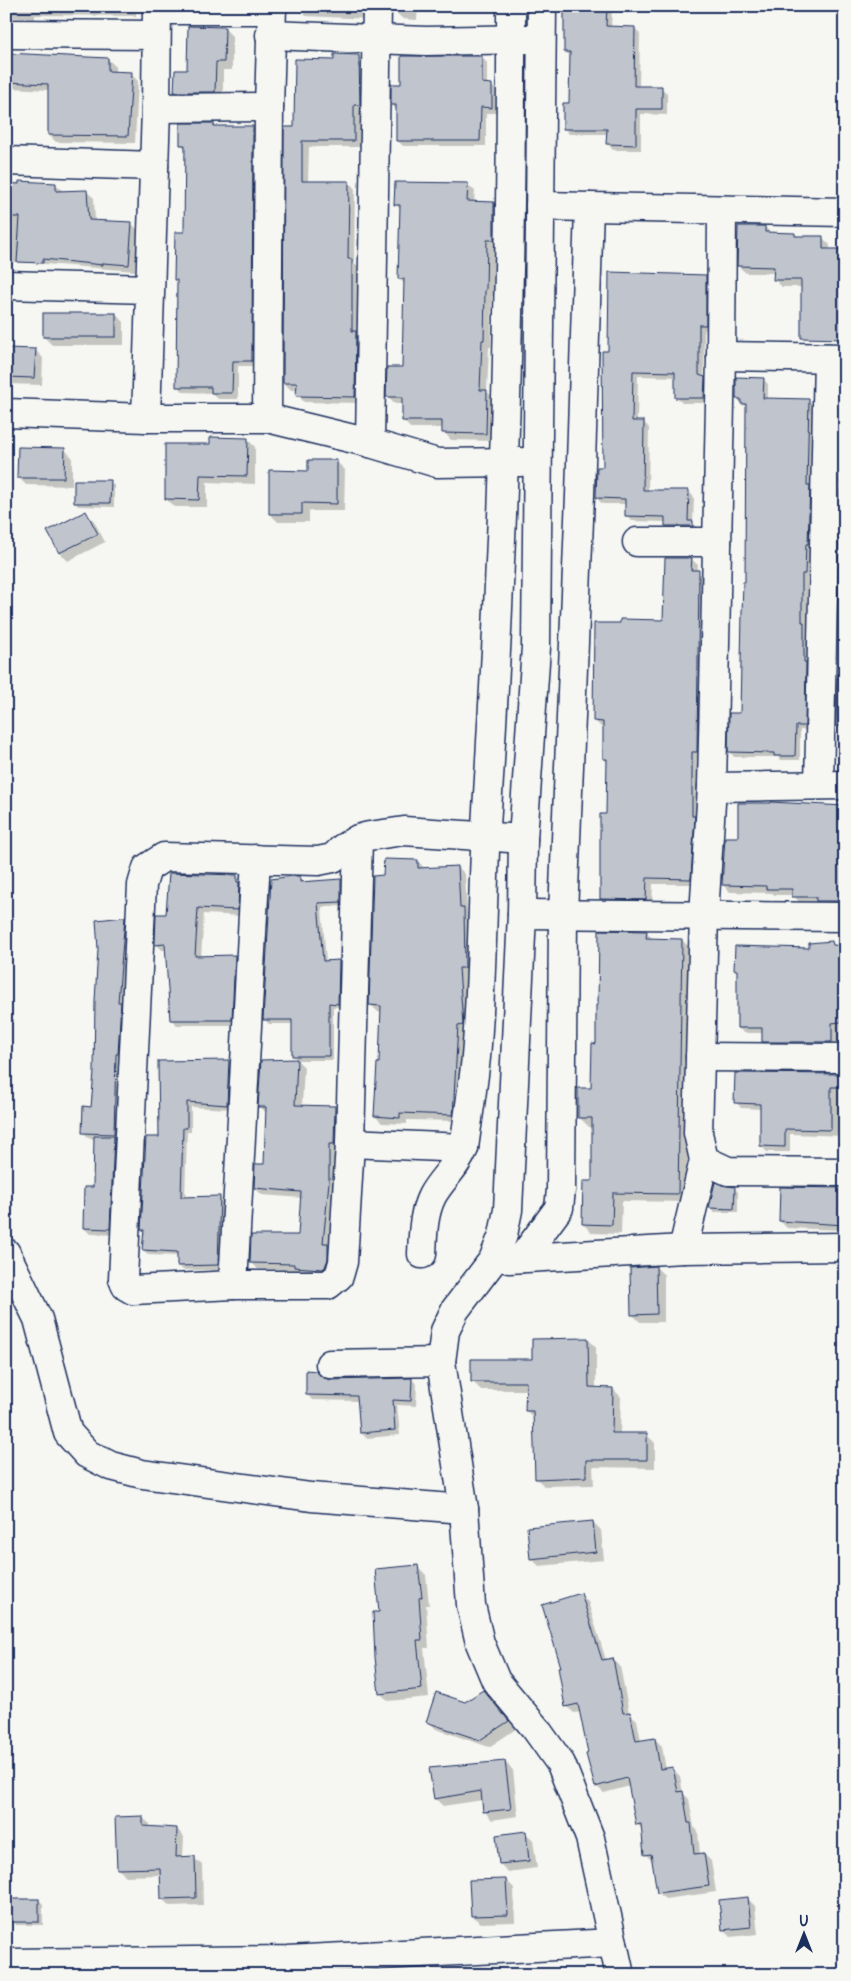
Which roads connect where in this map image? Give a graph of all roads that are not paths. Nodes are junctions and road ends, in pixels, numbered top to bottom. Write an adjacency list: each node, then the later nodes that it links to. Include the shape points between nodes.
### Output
1 (377, 6): 8 (street)
2 (511, 6): 9 (street)
3 (542, 6): 7 (street)
4 (156, 17): 5 (street); 6 (street); 11 (street)
5 (272, 17): 8 (street); 10 (street)
6 (6, 34)
7 (542, 38): 9 (street); 14 (street)
8 (377, 39): 9 (street); 27 (street)
9 (511, 40): 19 (street)
10 (269, 107): 11 (street); 26 (street)
11 (156, 108): 13 (street)
12 (6, 161): 13 (street)
13 (154, 166): 21 (street)
14 (540, 206): 15 (street); 18 (street)
15 (589, 207): 16 (street); 31 (street)
16 (722, 210): 17 (street); 22 (street)
17 (845, 212)
18 (540, 239): 19 (street); 28 (street)
19 (509, 240): 29 (street)
20 (6, 284): 21 (street)
21 (149, 289): 25 (street)
22 (721, 356): 23 (street); 33 (street)
23 (836, 358): 34 (street)
24 (6, 413): 25 (street)
25 (146, 418): 26 (street)
26 (267, 418): 27 (street)
27 (370, 443): 29 (street, via 437,463)
28 (538, 461): 29 (street); 30 (street)
29 (504, 463): 36 (street)
30 (538, 494): 31 (street); 38 (street, via 536,647)
31 (580, 495): 41 (street)
32 (637, 542): 33 (street)
33 (717, 542): 35 (street)
34 (832, 785): 35 (street)
35 (712, 787): 42 (street)
36 (486, 837): 37 (street, via 404,831); 38 (street); 44 (street)
37 (358, 839): 39 (street, via 333,858 318,861); 48 (street)
38 (523, 839): 40 (street)
39 (256, 859): 58 (street); 58 (street, via 164,857 147,868 142,885 123,1280 133,1290)
40 (522, 914): 41 (street); 45 (street)
41 (563, 914): 42 (street); 56 (street, via 559,1208)
42 (704, 914): 43 (street); 46 (street)
43 (845, 917)
44 (481, 947): 45 (street); 49 (street, via 476,1058)
45 (520, 947): 57 (street, via 508,1210)
46 (700, 1057): 47 (street); 50 (street, via 698,1134)
47 (845, 1058)
48 (350, 1143): 49 (street); 58 (street, via 339,1276 328,1284)
49 (464, 1148): 55 (street, via 432,1196 424,1219)
50 (704, 1160): 51 (street, via 728,1171); 53 (street)
51 (845, 1172)
52 (845, 1247): 53 (street)
53 (683, 1249): 56 (street)
54 (6, 1253): 61 (street, via 38,1319 68,1433 87,1454 111,1466 142,1474 311,1497)
55 (422, 1254)
56 (522, 1258): 57 (street)
57 (493, 1260): 59 (street, via 455,1310 445,1331)
58 (233, 1286)
59 (441, 1362): 60 (street); 61 (street)
60 (330, 1364)
61 (464, 1509): 62 (street, via 471,1605 480,1642 496,1681 561,1764 590,1838)
62 (613, 1943): 64 (street); 65 (street)
63 (6, 1963): 64 (street)
64 (287, 1967)
65 (620, 1975)

